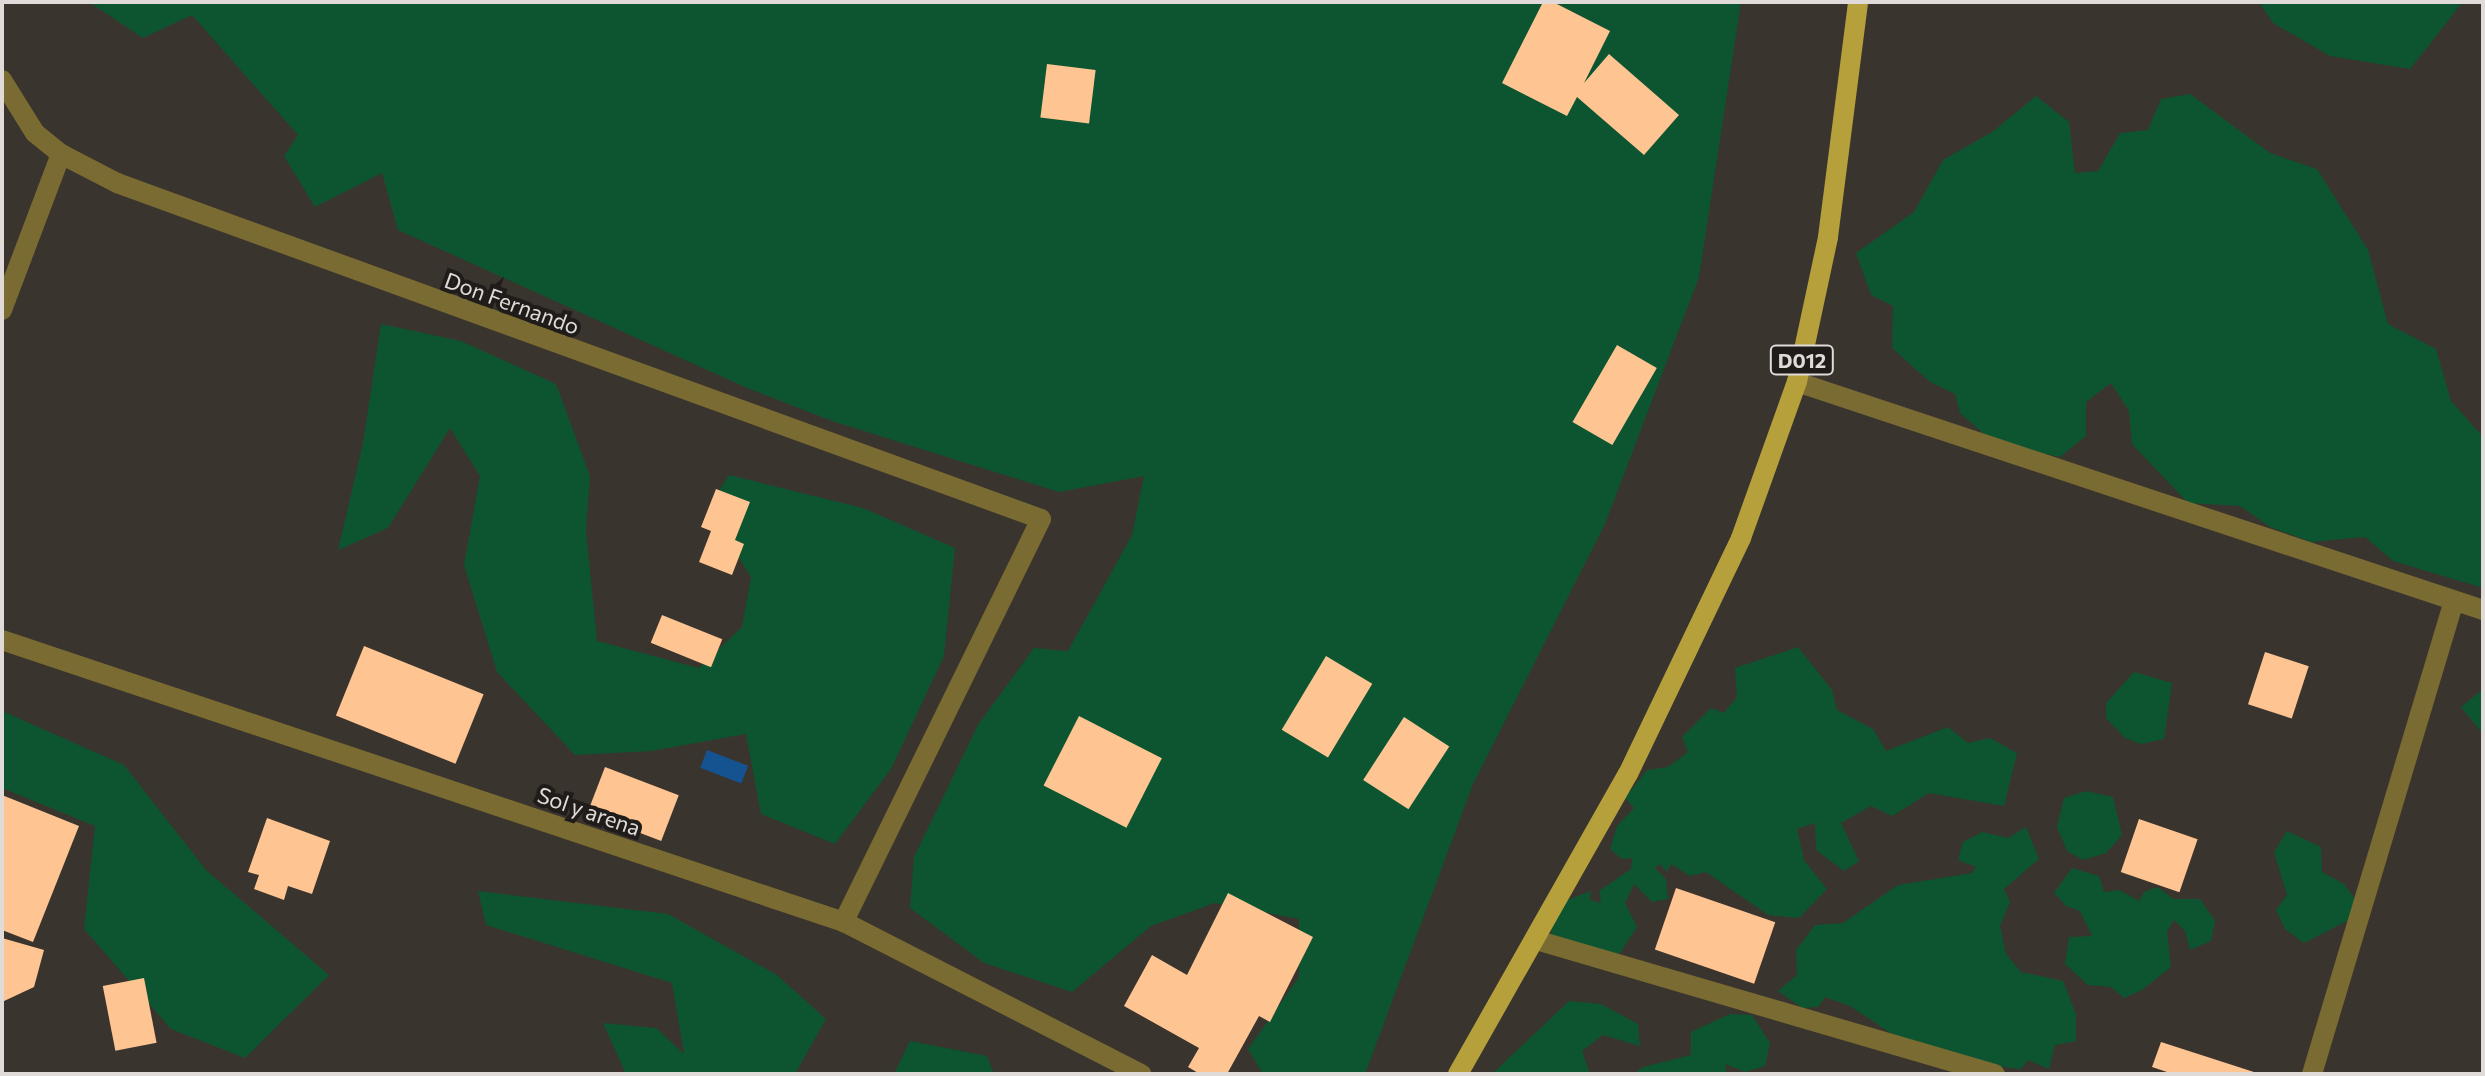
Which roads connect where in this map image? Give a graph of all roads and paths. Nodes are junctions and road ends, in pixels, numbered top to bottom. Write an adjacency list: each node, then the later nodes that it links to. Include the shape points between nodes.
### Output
1 (1858, 2): 5 (main road, D012, via 1828,237)
2 (2, 80): 3 (street, Don Fernando, via 35,133)
3 (61, 154): 4 (street); 9 (street, Don Fernando, via 117,183 375,280 1041,519)
4 (2, 310)
5 (1797, 382): 6 (street); 10 (main road, D012, via 1741,538 1668,696)
6 (2454, 601): 7 (street); 14 (street)
7 (2483, 610)
8 (2, 640): 9 (street, Sol y arena)
9 (844, 922): 11 (street, Sol y arena)
10 (1536, 940): 12 (main road, D012); 13 (street)
11 (1141, 1074)
12 (1458, 1074)
13 (1995, 1074)
14 (2312, 1074)

